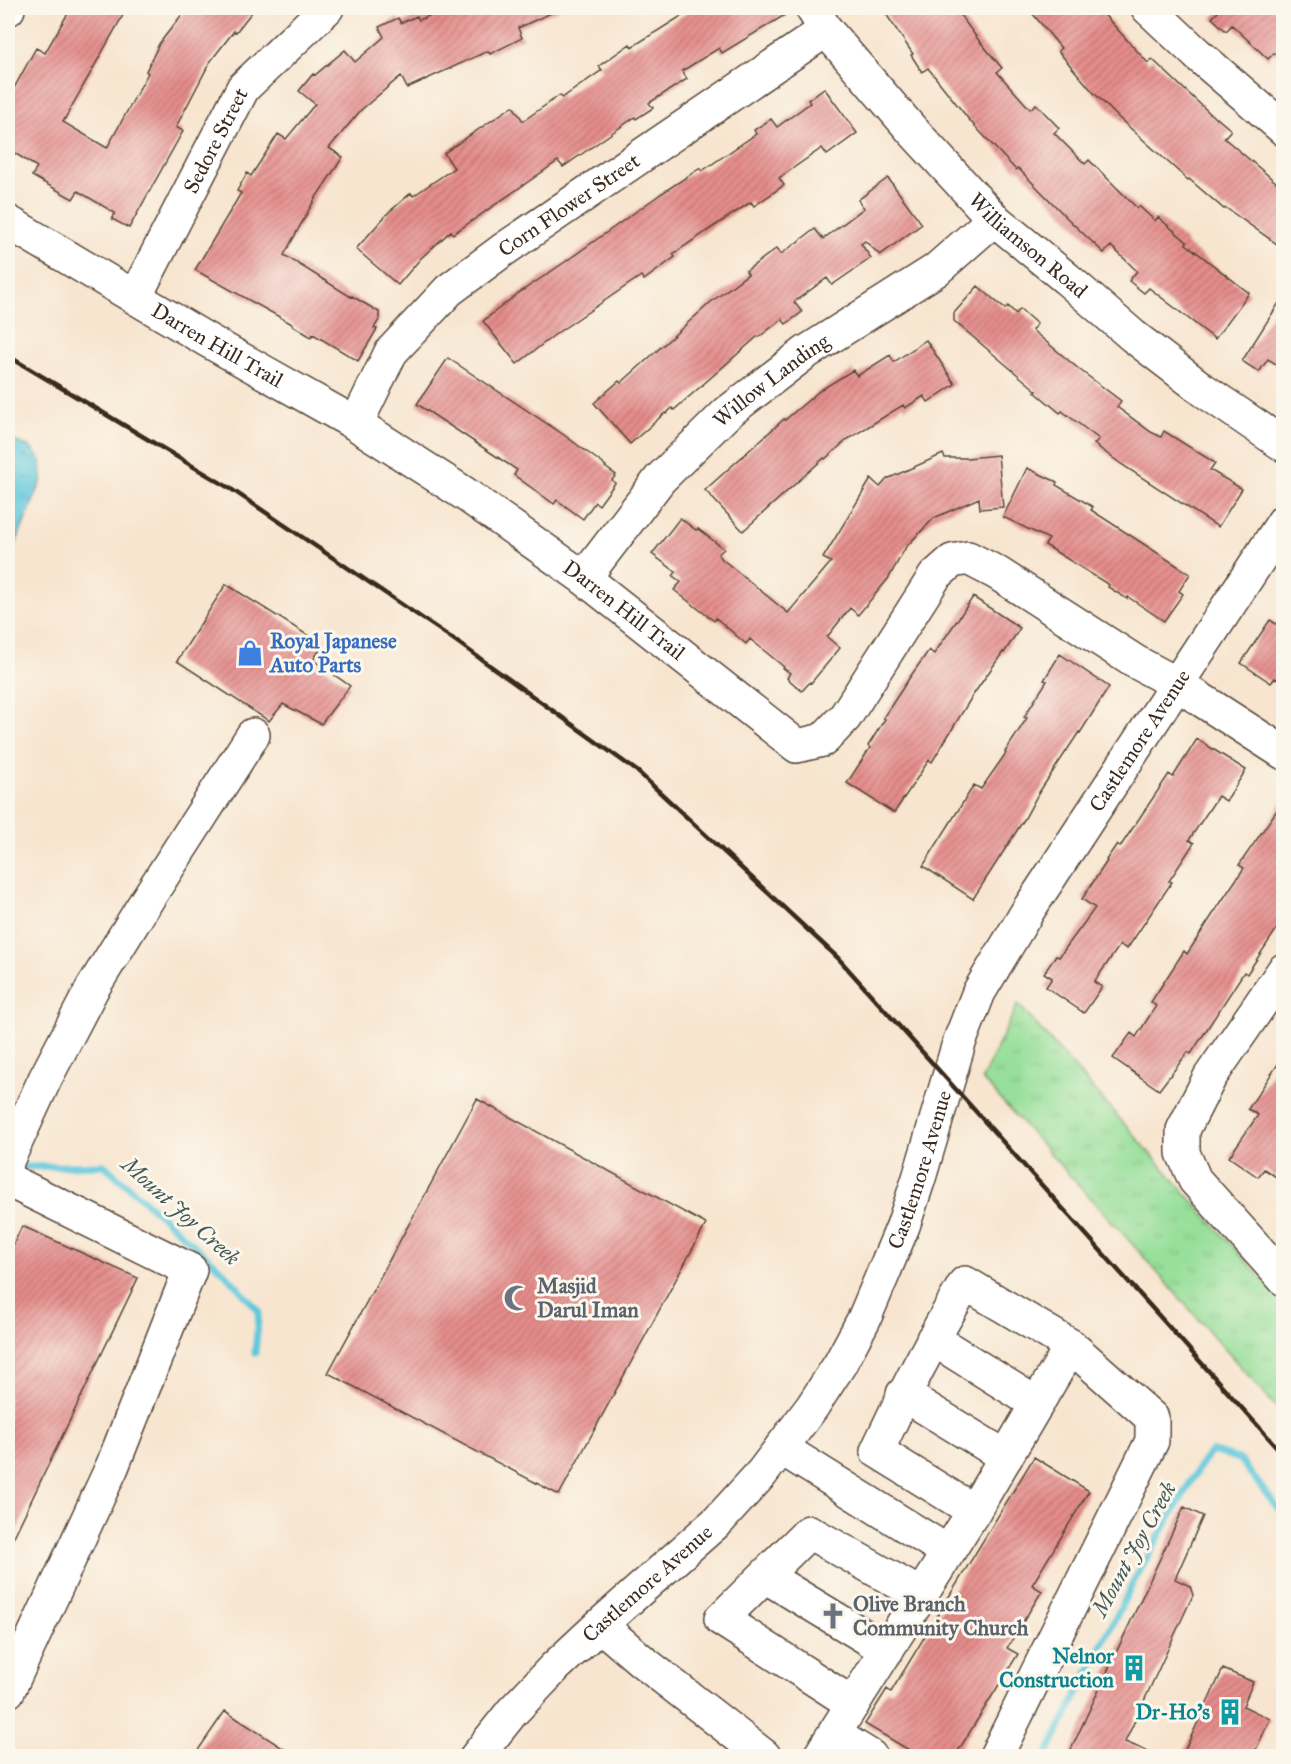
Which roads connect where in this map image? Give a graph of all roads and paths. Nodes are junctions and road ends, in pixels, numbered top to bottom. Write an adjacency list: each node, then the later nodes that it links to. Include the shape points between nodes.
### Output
1 (327, 8): 7 (street, Sedore Street, via 243,88)
2 (1148, 8): 4 (street)
3 (819, 19): 5 (street, Williamson Road, via 911,129); 8 (street, Corn Flower Street, via 449,290 391,352)
4 (1284, 129)
5 (994, 219): 9 (street, Williamson Road, via 1132,336); 11 (street, Willow Landing, via 936,270 805,353 727,413 660,479)
6 (8, 222): 7 (street, Darren Hill Trail)
7 (135, 297): 8 (street, Darren Hill Trail)
8 (356, 424): 11 (street, Darren Hill Trail, via 465,494)
9 (1284, 446)
10 (1284, 521): 12 (street, Castlemore Avenue)
11 (584, 579): 12 (street, Darren Hill Trail, via 797,746 823,740 845,717 935,576 952,561 968,558)
12 (1177, 684): 14 (street); 23 (street, Castlemore Avenue, via 979,992 958,1043 903,1226 884,1274 840,1364)
13 (253, 735): 16 (street, via 92,989)
14 (1284, 753)
15 (1284, 970): 18 (street, via 1210,1077 1183,1130 1183,1153 1195,1180)
16 (8, 1159)
17 (8, 1180): 31 (street, via 190,1270 112,1467)
18 (1284, 1279)
19 (933, 1339): 20 (street, via 965,1283); 21 (street); 22 (street)
20 (1071, 1346): 22 (street); 37 (street, via 1152,1418 1152,1441)
21 (903, 1394): 24 (street); 25 (street, via 877,1451)
22 (1037, 1404): 24 (street)
23 (781, 1448): 26 (street); 29 (street, Castlemore Avenue, via 719,1520)
24 (1006, 1456): 25 (street)
25 (974, 1511): 26 (street)
26 (948, 1552): 28 (street)
27 (765, 1576): 28 (street, via 809,1532); 30 (street); 32 (street, via 721,1619)
28 (921, 1595): 30 (street)
29 (600, 1625): 34 (street); 35 (street, Castlemore Avenue, via 512,1712)
30 (887, 1650): 32 (street)
31 (8, 1691)
32 (853, 1704): 33 (street)
33 (827, 1745): 36 (street)
34 (749, 1752)
35 (477, 1756)
36 (870, 1756)
37 (996, 1756)

